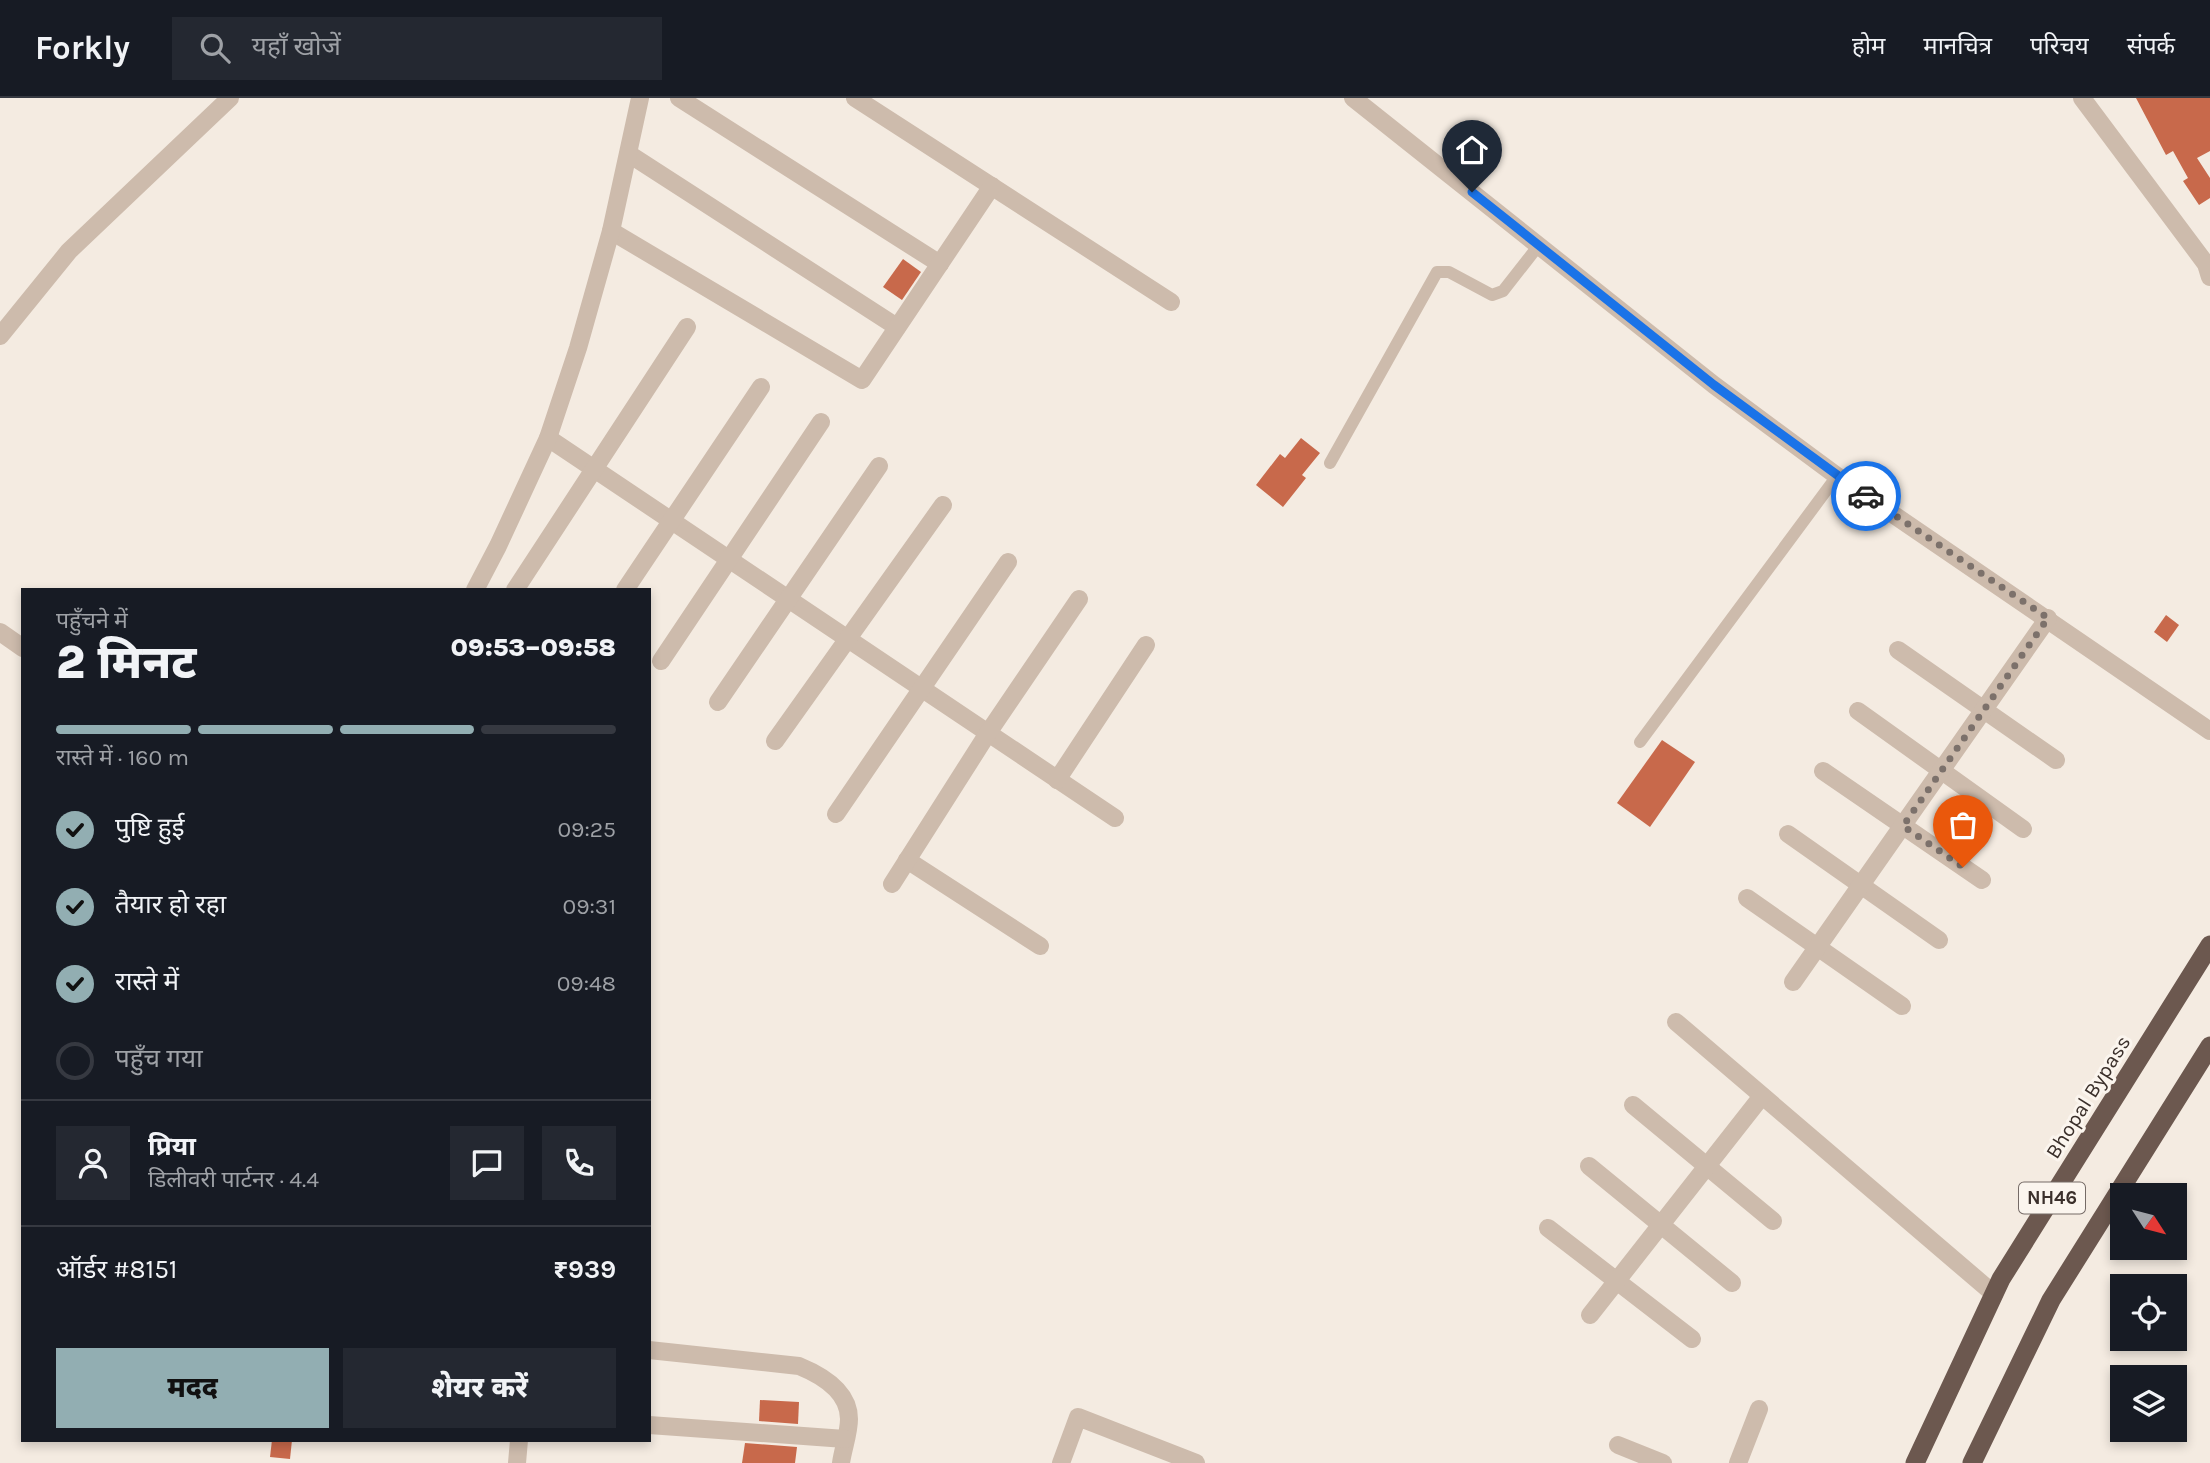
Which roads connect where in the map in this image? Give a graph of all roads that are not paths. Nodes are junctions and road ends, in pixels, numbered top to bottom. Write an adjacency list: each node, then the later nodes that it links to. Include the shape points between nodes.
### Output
1 (230, 98): 16 (street, via 69,251)
2 (640, 98): 7 (street)
3 (679, 98): 11 (street)
4 (855, 98): 8 (street)
5 (1353, 98): 10 (street)
6 (2082, 98): 12 (street)
7 (629, 154): 9 (street); 15 (street)
8 (992, 186): 11 (street); 13 (street)
9 (611, 231): 15 (street, via 862,380); 19 (street)
10 (1539, 245): 20 (lane, via 1503,292 1492,295 1449,272 1437,272); 23 (street)
11 (940, 264): 15 (street)
12 (2209, 267)
13 (1171, 302)
14 (687, 327): 22 (street)
15 (897, 327)
16 (0, 336)
17 (761, 387): 25 (street)
18 (821, 422): 26 (street)
19 (548, 438): 22 (street); 28 (street)
20 (1330, 463)
21 (879, 466): 31 (street)
22 (593, 468): 25 (street); 29 (street)
23 (1837, 476): 33 (street); 47 (lane)
24 (943, 505): 35 (street)
25 (670, 520): 26 (street); 30 (street)
26 (729, 560): 31 (street); 39 (street)
27 (1008, 562): 40 (street)
28 (476, 588)
29 (516, 588)
30 (626, 588)
31 (788, 599): 35 (street); 41 (street)
32 (1079, 599): 45 (street)
33 (2048, 618): 42 (street); 44 (street)
34 (0, 632): 37 (street)
35 (847, 639): 40 (street); 46 (street)
36 (1146, 645): 51 (street)
37 (21, 647)
38 (1898, 650): 42 (street)
39 (661, 661)
40 (922, 689): 45 (street); 52 (street)
41 (718, 702)
42 (1983, 709): 48 (street); 50 (street)
43 (1858, 711): 50 (street)
44 (2210, 732)
45 (988, 733): 51 (street); 57 (street)
46 (775, 741)
47 (1640, 742)
48 (2056, 760)
49 (1823, 771): 54 (street)
50 (1941, 771): 54 (street); 55 (street)
51 (1058, 780): 53 (street)
52 (836, 814)
53 (1115, 818)
54 (1903, 826): 58 (street); 60 (street)
55 (2023, 829)
56 (1788, 834): 60 (street)
57 (907, 860): 59 (street); 64 (street)
58 (1982, 880)
59 (892, 884)
60 (1861, 886): 62 (street); 65 (street)
61 (1747, 898): 65 (street)
62 (1939, 940)
63 (2210, 945): 79 (highway, Bhopal Bypass / NH46)
64 (1040, 946)
65 (1817, 948): 66 (street); 67 (street)
66 (1793, 982)
67 (1902, 1006)
68 (1676, 1022): 70 (street)
69 (2210, 1046): 95 (highway, NH46, via 2051,1300)
70 (1762, 1096): 73 (street); 79 (street)
71 (1633, 1105): 73 (street)
72 (1588, 1166): 75 (street)
73 (1707, 1166): 74 (street); 75 (street)
74 (1773, 1221)
75 (1661, 1225): 77 (street); 78 (street)
76 (1548, 1228): 77 (street)
77 (1616, 1281): 80 (street); 81 (street)
78 (1732, 1283)
79 (1994, 1294): 94 (highway, Bhopal Bypass / NH46)
80 (1590, 1315)
81 (1692, 1339)
82 (651, 1350): 85 (street, via 799,1366 819,1374 845,1402 849,1419)
83 (1759, 1409): 93 (street)
84 (651, 1425): 85 (street)
85 (845, 1439): 89 (street)
86 (519, 1442): 88 (street)
87 (1619, 1445): 92 (street)
88 (517, 1463)
89 (841, 1463)
90 (1061, 1463): 91 (street, via 1078,1417)
91 (1196, 1463)
92 (1663, 1463)
93 (1738, 1463)
94 (1915, 1463)
95 (1972, 1463)

